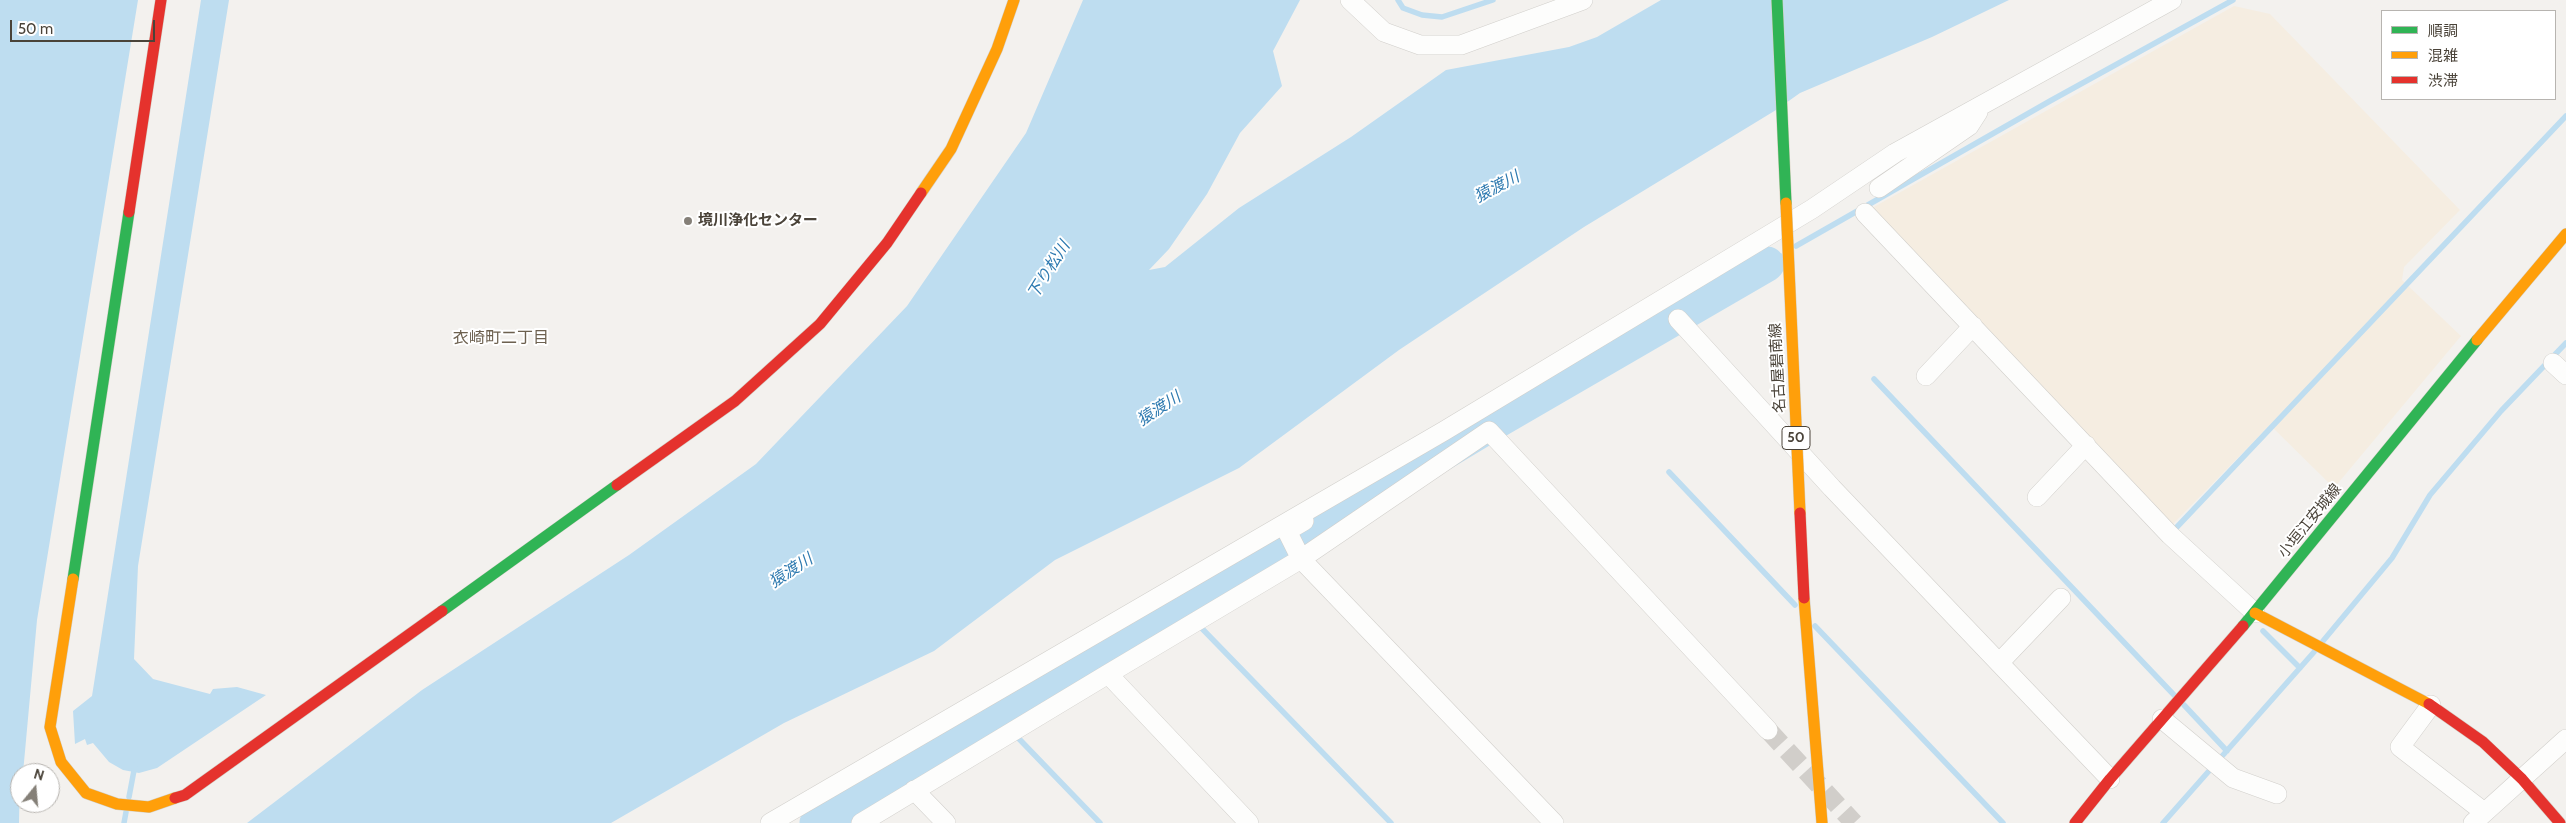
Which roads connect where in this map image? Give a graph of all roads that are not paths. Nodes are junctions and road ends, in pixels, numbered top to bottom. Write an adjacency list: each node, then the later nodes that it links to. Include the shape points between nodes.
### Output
1 (161, 0): 2 (street, via 50,727 61,762 86,793 117,804 149,807 185,795 735,402 820,324 887,243 951,149 997,49)
2 (1014, 0)
3 (1350, 0): 4 (street, via 1384,32 1420,44 1461,45)
4 (1583, 0)
5 (1777, 0): 36 (street, 名古屋碧南線 / 50, bridge, via 1806,632)
6 (2172, 0): 7 (street)
7 (1983, 104): 8 (street, via 1969,126); 15 (street, via 1895,153 1812,209)
8 (1879, 188)
9 (1865, 213): 12 (street)
10 (2566, 234): 19 (street, 小垣江安城線, via 2421,407)
11 (1678, 319): 20 (street, via 1832,488)
12 (1973, 326): 13 (street); 14 (street)
13 (1926, 376)
14 (2086, 445): 16 (street); 19 (street, via 2170,534)
15 (1360, 480): 17 (street, via 1350,495 1287,531); 31 (street)
16 (2037, 497)
17 (1300, 558): 21 (street); 24 (street, via 1489,431); 35 (street)
18 (2061, 598): 20 (street)
19 (2256, 613): 22 (street); 23 (street, 小垣江安城線)
20 (1999, 663): 26 (street)
21 (1108, 674): 28 (street); 34 (street)
22 (2431, 705): 27 (street, via 2483,742); 30 (street, via 2400,747)
23 (2166, 714): 26 (street, 小垣江安城線); 29 (street, via 2206,756 2233,778)
24 (1768, 730)
25 (2566, 738): 27 (street)
26 (2110, 779): 37 (street, 小垣江安城線)
27 (2522, 779): 30 (street); 38 (street)
28 (914, 790): 32 (street); 33 (street)
29 (2277, 794)
30 (2479, 817)
31 (770, 823)
32 (861, 823)
33 (946, 823)
34 (1249, 823)
35 (1554, 823)
36 (1822, 823)
37 (2075, 823)
38 (2560, 823)

